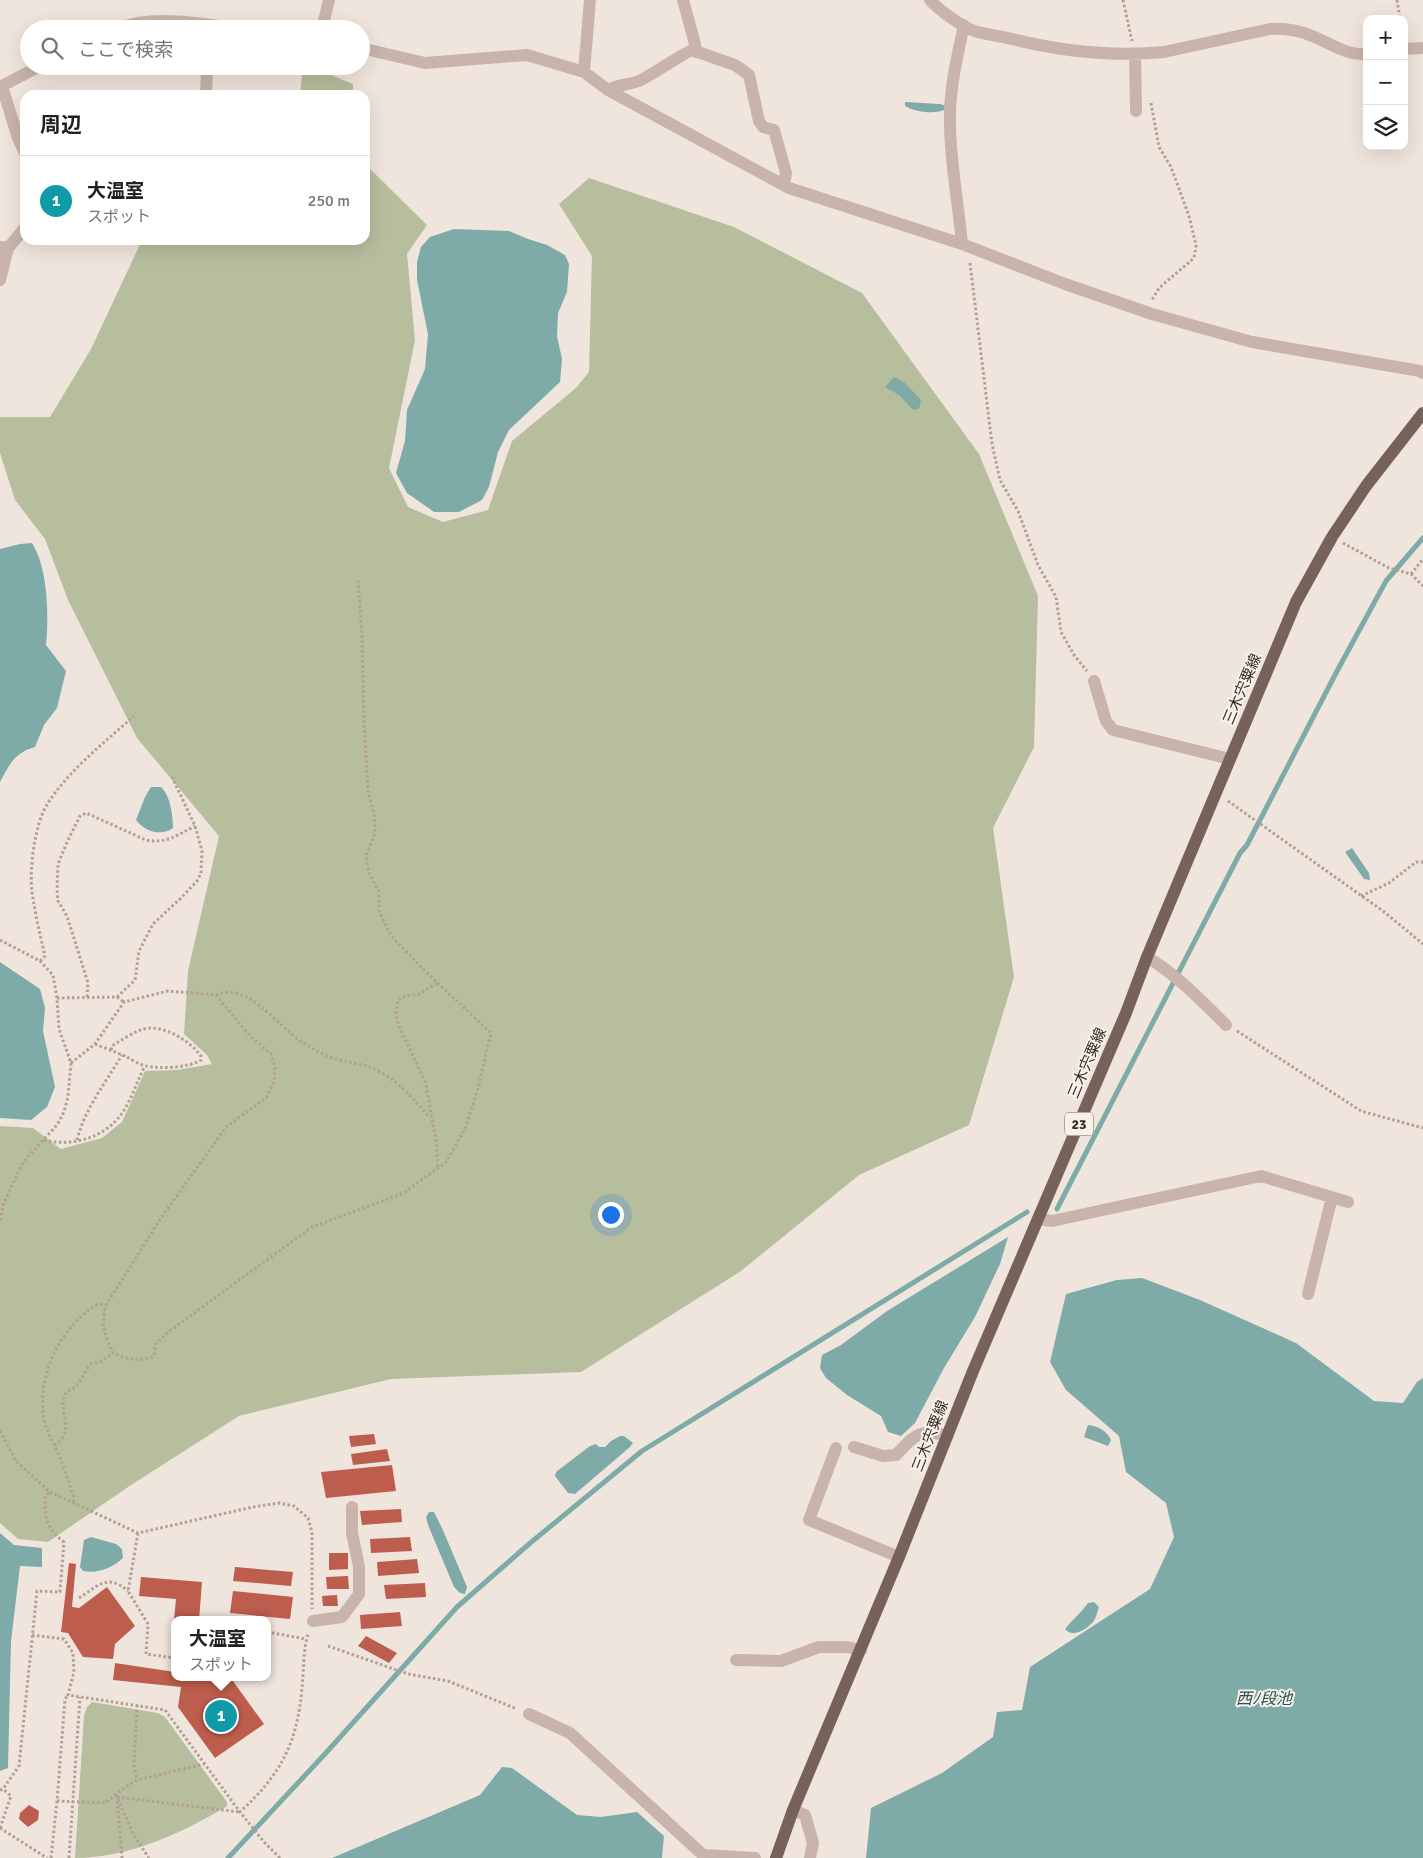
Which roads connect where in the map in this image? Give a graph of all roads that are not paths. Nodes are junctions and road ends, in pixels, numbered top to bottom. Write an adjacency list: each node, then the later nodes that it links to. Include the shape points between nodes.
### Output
1 (329, 0): 5 (street)
2 (590, 0): 13 (street)
3 (683, 0): 10 (street)
4 (930, 0): 6 (street)
5 (324, 20)
6 (964, 24): 11 (street, via 972,30 1041,46); 23 (street, via 955,64 950,136)
7 (1423, 48): 9 (street)
8 (370, 50): 13 (street, via 424,63 527,55)
9 (1408, 50)
10 (696, 52): 18 (street, via 692,50 639,81); 21 (street, via 735,65 749,75 759,121 764,127 774,130 786,173)
11 (1135, 54): 12 (street, via 1164,52 1283,28 1310,35 1356,55); 19 (street)
12 (1363, 54)
13 (584, 72): 18 (street)
14 (22, 75): 16 (street)
15 (207, 75): 17 (street)
16 (1, 86): 20 (street)
17 (206, 90)
18 (608, 90): 21 (street)
19 (1136, 111)
20 (20, 142)
21 (784, 185): 23 (street)
22 (20, 233): 24 (street)
23 (967, 246): 26 (street, via 1148,313 1252,342)
24 (4, 248): 25 (street)
25 (0, 280)
26 (1423, 373)
27 (1423, 414): 29 (main road, 三木宍粟線 / 23, via 1366,486 1332,537 1296,602)
28 (1094, 681): 29 (street, via 1106,721 1113,730)
29 (1230, 759): 30 (main road, 三木宍粟線 / 23)
30 (1146, 958): 31 (street, via 1182,983); 34 (main road, 三木宍粟線 / 23, via 1126,1013)
31 (1226, 1024)
32 (1332, 1197): 33 (street); 34 (street, via 1261,1176 1052,1222); 35 (street)
33 (1348, 1202)
34 (1038, 1219): 36 (main road, 三木宍粟線 / 23)
35 (1308, 1294)
36 (948, 1435): 37 (street, via 926,1432 913,1436 896,1455 883,1456); 40 (main road, 三木宍粟線 / 23)
37 (854, 1447)
38 (836, 1448): 40 (street, via 809,1520)
39 (352, 1507): 41 (street, via 359,1594 342,1618)
40 (899, 1557): 42 (main road, 三木宍粟線 / 23)
41 (312, 1621)
42 (861, 1650): 43 (street, via 847,1646 819,1647 781,1661); 45 (main road, 三木宍粟線 / 23)
43 (736, 1660)
44 (529, 1714): 46 (street, via 570,1733 703,1855)
45 (793, 1810): 47 (main road, 三木宍粟線 / 23); 48 (street, via 805,1815 813,1843)
46 (755, 1858)
47 (776, 1858)
48 (810, 1858)

